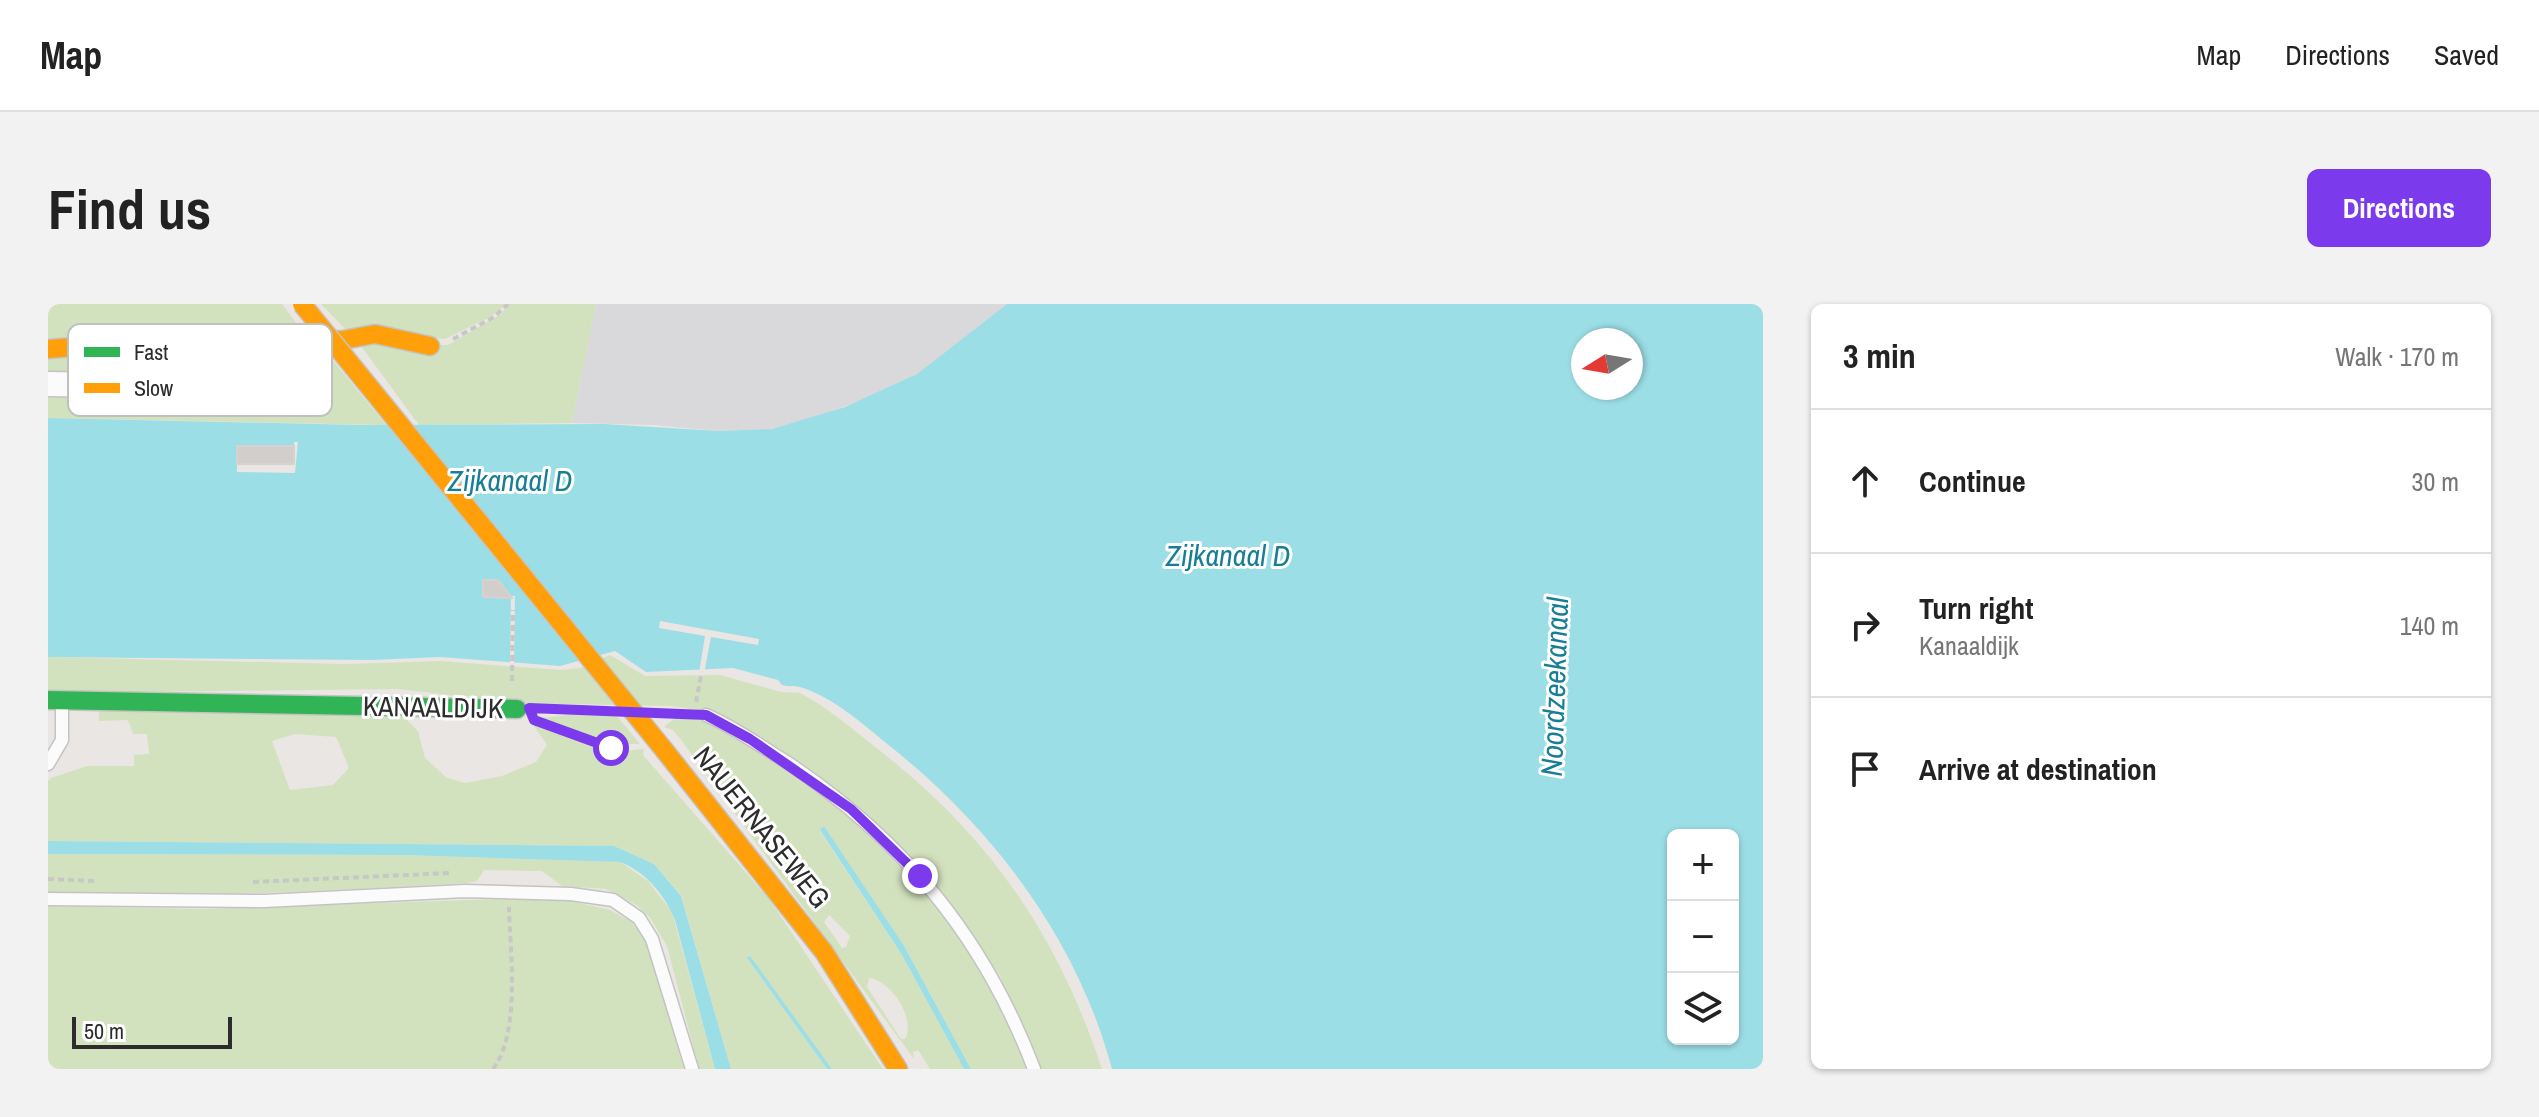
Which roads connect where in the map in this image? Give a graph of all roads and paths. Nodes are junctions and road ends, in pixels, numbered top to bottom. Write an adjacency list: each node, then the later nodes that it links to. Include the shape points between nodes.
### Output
1 (302, 304): 3 (main road, NAUERNASEWEG, bridge)
2 (508, 304): 6 (path, via 478,326)
3 (318, 324)
4 (332, 340): 6 (main road, via 375,334)
5 (332, 341): 25 (main road, NAUERNASEWEG, bridge, via 824,952)
6 (430, 346)
7 (68, 347): 8 (main road)
8 (48, 349)
9 (48, 384): 10 (street)
10 (68, 384)
11 (513, 596): 13 (path)
12 (701, 676): 19 (path)
13 (512, 684)
14 (55, 700): 15 (main road, KANAALDIJK); 22 (lane, via 62,740)
15 (523, 708): 16 (path, KANAALDIJK); 21 (path, via 534,720 611,748)
16 (599, 710)
17 (657, 711): 18 (path)
18 (682, 712): 19 (path); 20 (path)
19 (700, 714): 26 (lane, via 750,739 851,809 920,876 992,974)
20 (677, 721)
21 (637, 748)
22 (48, 764)
23 (48, 899): 24 (lane, via 264,901 465,891 613,900 639,918 652,939)
24 (692, 1069)
25 (898, 1069)
26 (1034, 1069)

